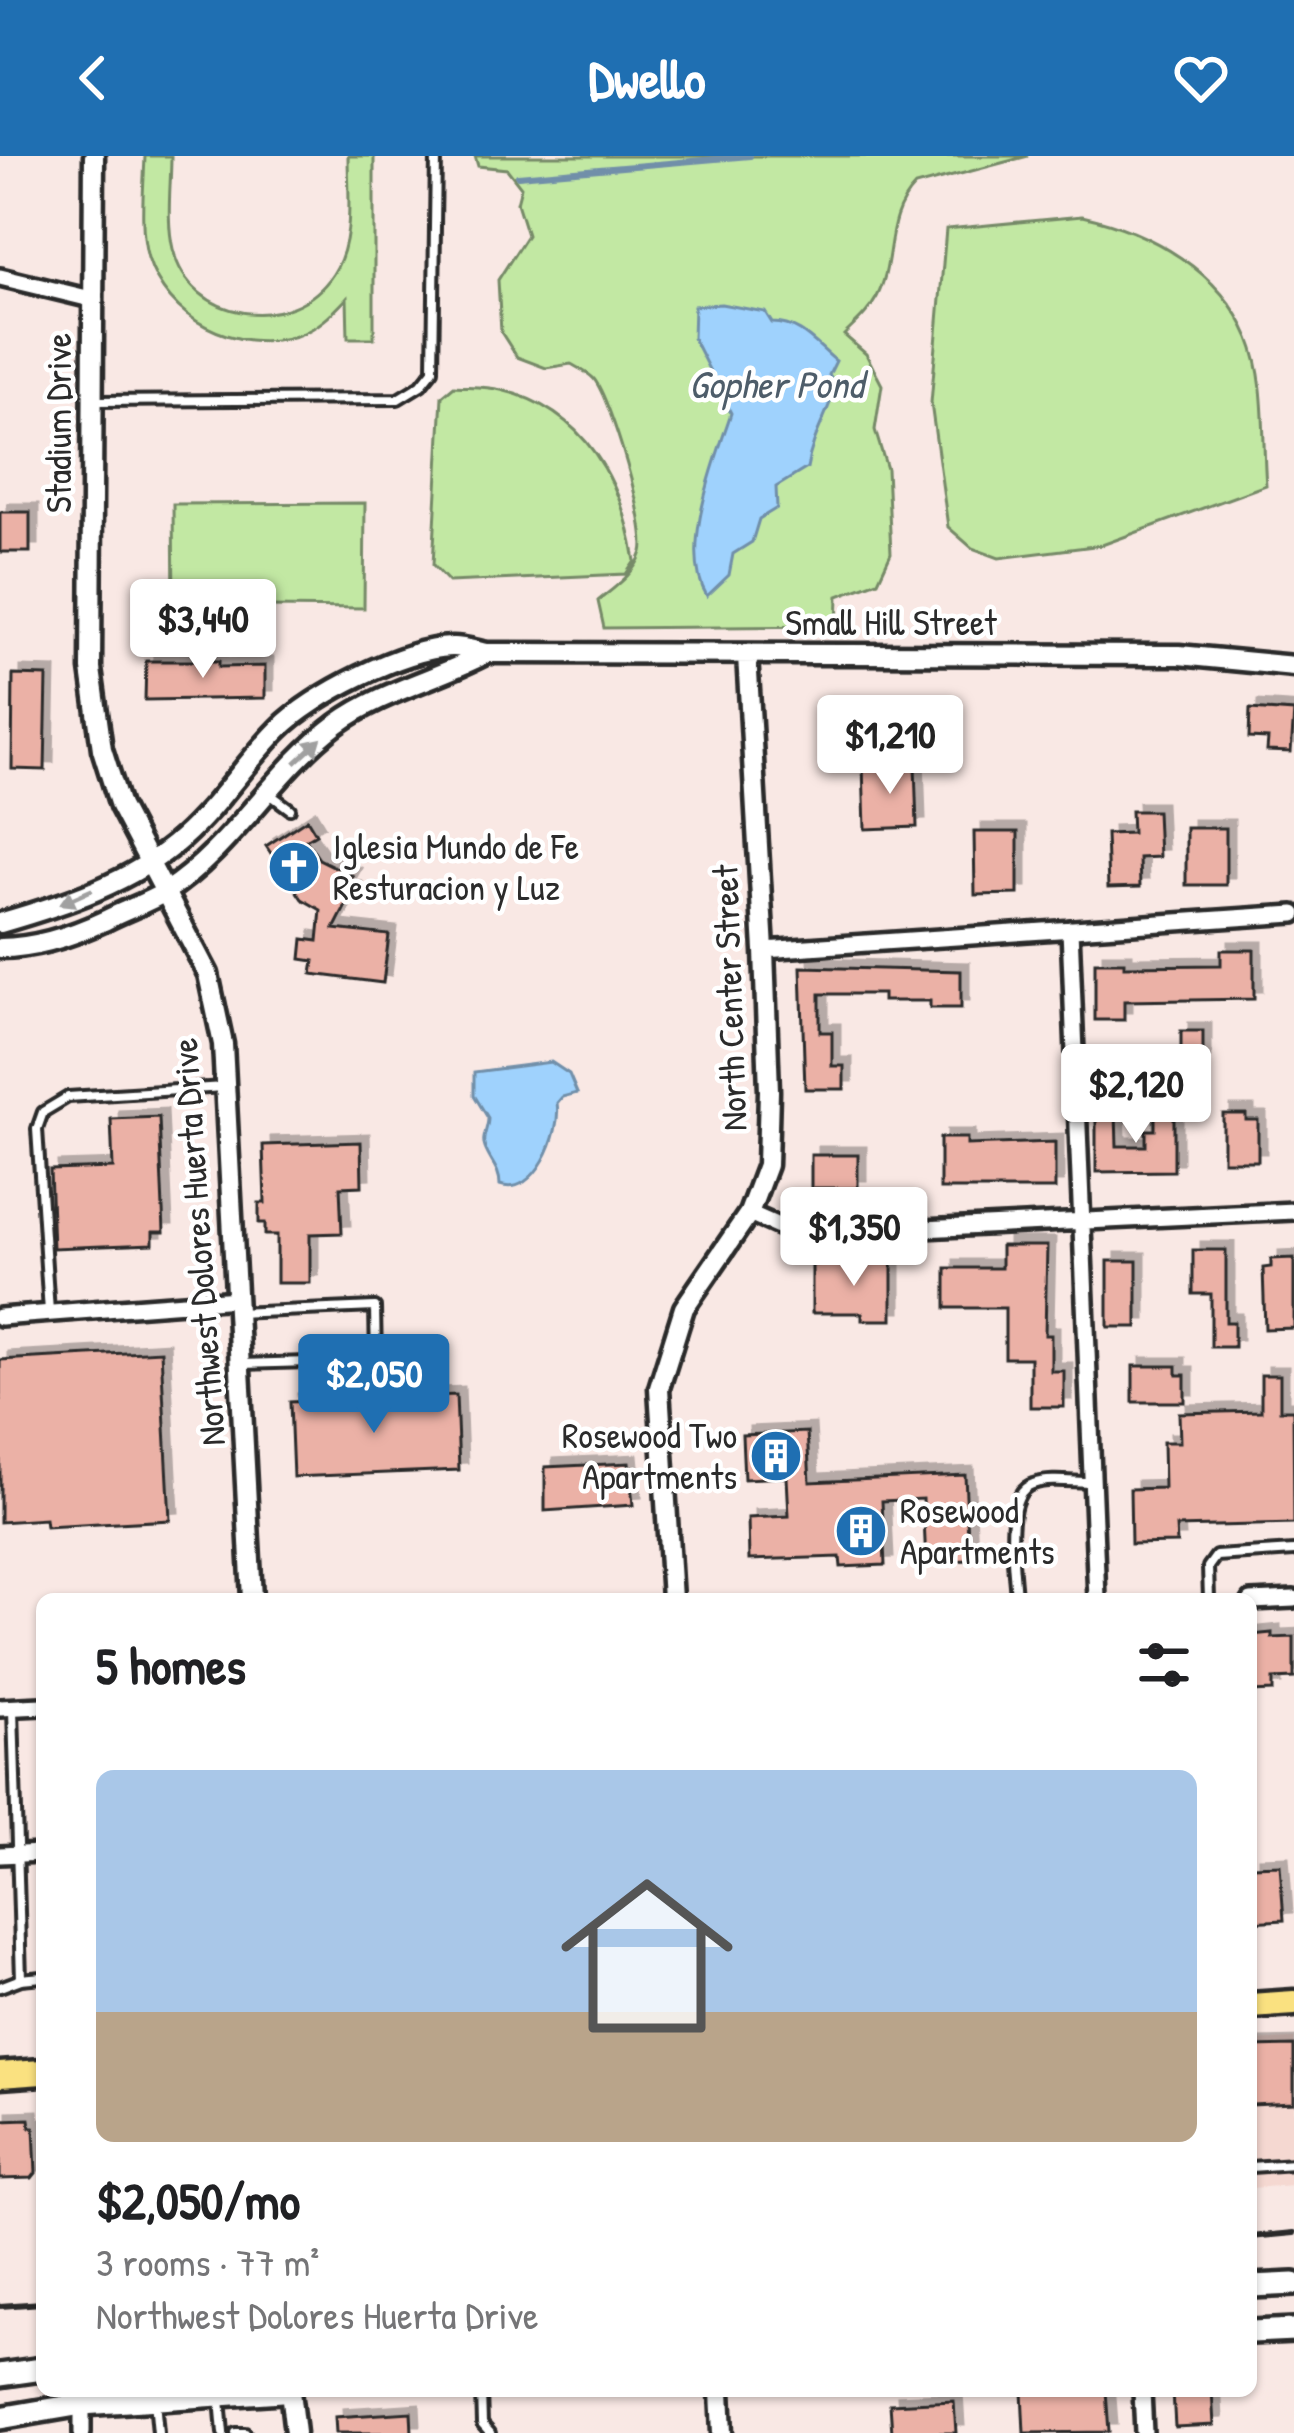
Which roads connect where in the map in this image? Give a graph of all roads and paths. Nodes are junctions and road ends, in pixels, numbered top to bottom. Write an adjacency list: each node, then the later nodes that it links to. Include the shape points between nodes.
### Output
1 (94, 156): 4 (street, Stadium Drive)
2 (436, 156): 5 (lane, via 436,337 433,370 421,386 398,399)
3 (0, 277): 4 (street)
4 (91, 298): 5 (street, Stadium Drive)
5 (91, 401): 11 (street, Stadium Drive, via 91,669 120,806)
6 (487, 653): 7 (street, Small Hill Street); 9 (street, Small Hill Street, one-way to 6, via 337,724); 11 (street, Small Hill Street, via 452,646 334,688 281,726 181,839)
7 (747, 655): 8 (street, Small Hill Street, via 1179,655); 17 (street, North Center Street)
8 (1294, 666)
9 (266, 792): 10 (lane); 12 (street, Small Hill Street)
10 (290, 809)
11 (149, 862): 12 (street, Stadium Drive); 14 (street, Small Hill Street, one-way to 14, via 67,903)
12 (164, 892): 16 (street, Small Hill Street, via 75,934); 18 (street, Northwest Dolores Huerta Drive, via 208,974)
13 (1294, 914): 15 (street)
14 (0, 923)
15 (1070, 929): 17 (street); 21 (street)
16 (0, 948)
17 (764, 950): 20 (street, North Center Street, via 766,1165)
18 (227, 1087): 22 (street, Northwest Dolores Huerta Drive); 23 (lane, via 68,1097 43,1112 37,1130)
19 (1294, 1211): 21 (street)
20 (749, 1214): 21 (street, via 799,1235); 29 (street, North Center Street, via 684,1308 659,1388)
21 (1080, 1224): 26 (street)
22 (237, 1306): 23 (street); 25 (street, Northwest Dolores Huerta Drive); 25 (lane, via 375,1307 376,1360)
23 (49, 1313): 24 (street)
24 (0, 1317)
25 (240, 1364): 28 (street, Northwest Dolores Huerta Drive)
26 (1091, 1482): 30 (lane, via 1030,1484 1020,1493); 31 (street)
27 (1294, 1552): 32 (lane, via 1216,1556)
28 (252, 1593)
29 (672, 1593)
30 (1016, 1593)
31 (1097, 1593)
32 (1209, 1593)
33 (1294, 1599): 34 (street)
34 (1257, 1601)
35 (36, 1706): 36 (street)
36 (6, 1708): 38 (lane)
37 (36, 1853): 38 (street)
38 (18, 1854): 39 (street); 41 (lane)
39 (0, 1855)
40 (36, 1977): 41 (lane)
41 (21, 1978): 42 (lane)
42 (0, 1987)
43 (1294, 2003): 44 (main road)
44 (1257, 2006)
45 (36, 2072): 46 (main road)
46 (0, 2074)
47 (1294, 2164): 48 (lane)
48 (1257, 2167)
49 (1294, 2284): 50 (main road)
50 (1257, 2286)
51 (1294, 2330): 52 (main road)
52 (1257, 2332)
53 (36, 2369): 54 (main road)
54 (0, 2375)
55 (187, 2397): 61 (main road)
56 (219, 2397): 66 (lane)
57 (286, 2397): 69 (street)
58 (481, 2397): 70 (lane)
59 (720, 2397): 71 (street)
60 (1142, 2397): 72 (street)
61 (155, 2399): 62 (main road); 65 (lane)
62 (82, 2404): 63 (main road); 64 (street)
63 (0, 2418)
64 (82, 2433)
65 (158, 2433)
66 (223, 2433)
67 (236, 2433): 68 (lane)
68 (245, 2433)
69 (295, 2433)
70 (490, 2433)
71 (722, 2433)
72 (1144, 2433)

